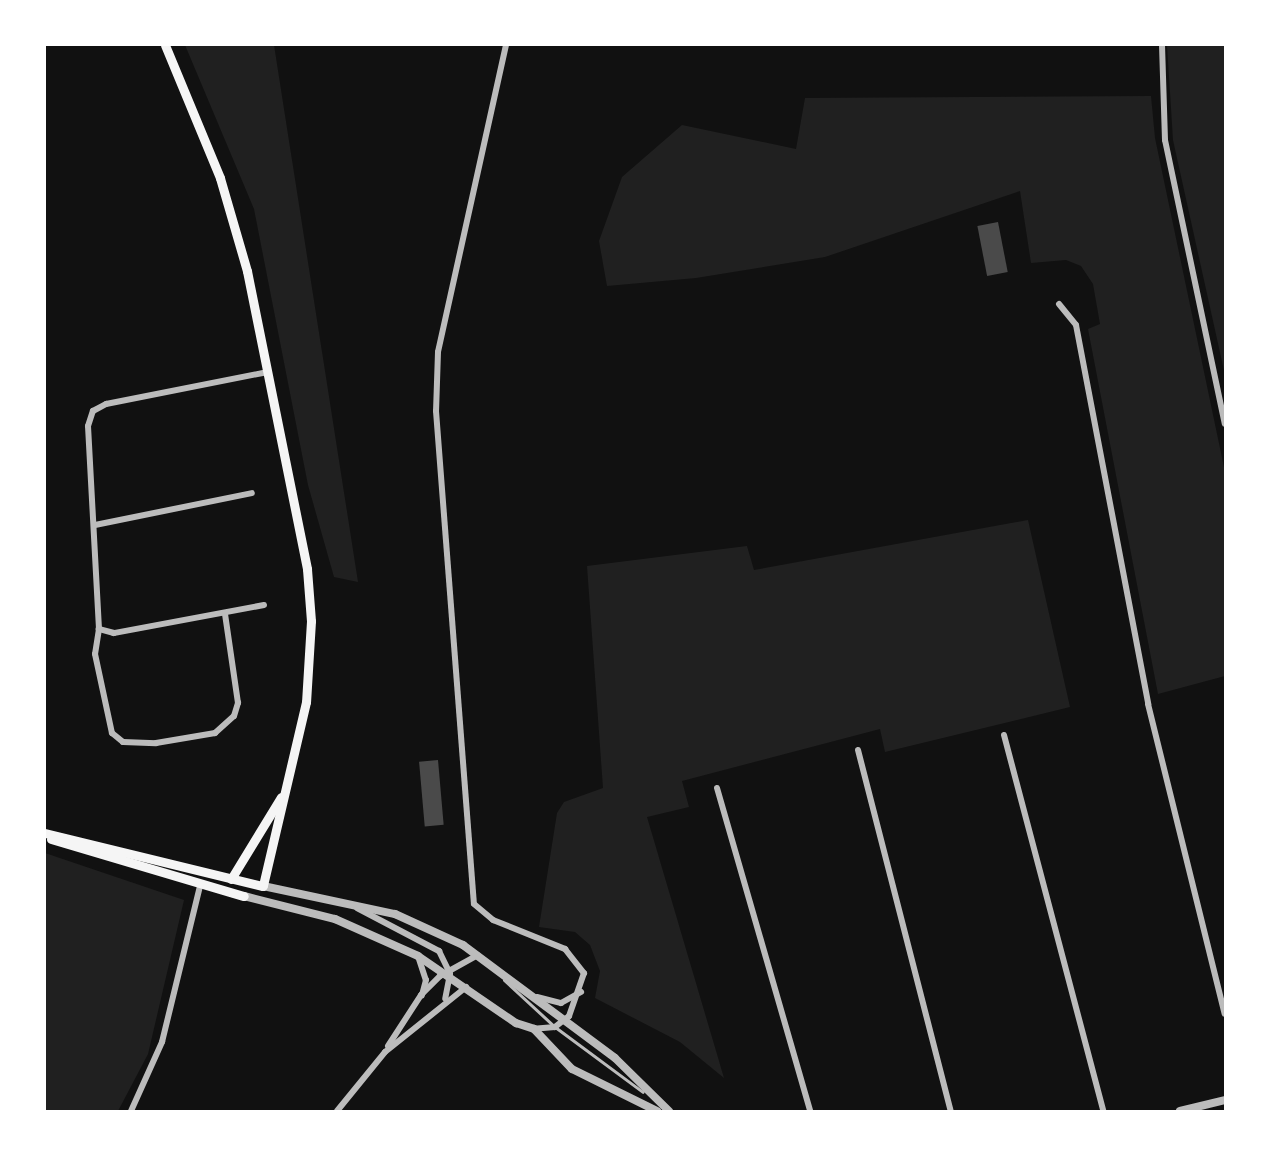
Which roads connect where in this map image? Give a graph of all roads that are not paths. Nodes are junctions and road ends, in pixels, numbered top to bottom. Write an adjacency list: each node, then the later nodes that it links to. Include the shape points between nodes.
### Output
1 (165, 45): 5 (main road, via 230,207)
2 (506, 45): 28 (street, via 438,352 436,411 468,881 474,904 493,921 573,955 584,973)
3 (1161, 45): 6 (street, via 1165,140)
4 (1059, 304): 32 (street, via 1076,325 1148,704)
5 (268, 372): 8 (street, via 106,404 93,411 88,426); 15 (main road, via 307,569 311,621 306,702)
6 (1225, 424)
7 (252, 493): 8 (street)
8 (95, 525): 11 (street)
9 (264, 605): 10 (street)
10 (225, 614): 11 (street, via 114,633); 11 (street, via 237,711 215,734 156,743 123,742 112,733 95,654)
11 (99, 629)
12 (1004, 735): 45 (street)
13 (858, 750): 44 (street)
14 (717, 789): 43 (street)
15 (285, 790): 18 (main road); 20 (main road)
16 (45, 835): 17 (main road); 19 (main road)
17 (192, 868): 18 (main road); 19 (main road)
18 (231, 879): 19 (main road); 20 (main road); 21 (main road)
19 (200, 886): 21 (main road); 39 (street, via 162,1042)
20 (263, 886): 21 (main road); 22 (street)
21 (244, 896): 24 (street, via 335,919)
22 (348, 903): 23 (street, via 427,926); 26 (street, via 432,943)
23 (478, 955): 25 (street); 26 (street)
24 (418, 956): 26 (street); 29 (street, via 426,980)
25 (497, 968): 30 (street); 34 (lane, via 511,990)
26 (450, 974): 27 (street); 29 (street); 31 (street)
27 (466, 987): 31 (street); 35 (street, via 516,1023)
28 (582, 992): 30 (street, via 561,1003); 33 (street)
29 (421, 995): 36 (street)
30 (537, 997): 33 (street)
31 (445, 999): 36 (street)
32 (1225, 1014)
33 (564, 1019): 34 (street); 37 (street, via 634,1076)
34 (555, 1027): 35 (street); 37 (lane)
35 (534, 1029): 41 (street, via 572,1069)
36 (385, 1052): 40 (street)
37 (643, 1092): 42 (street)
38 (1225, 1100): 46 (street)
39 (131, 1111)
40 (337, 1111)
41 (657, 1111)
42 (669, 1111)
43 (810, 1111)
44 (951, 1111)
45 (1103, 1111)
46 (1180, 1111)

